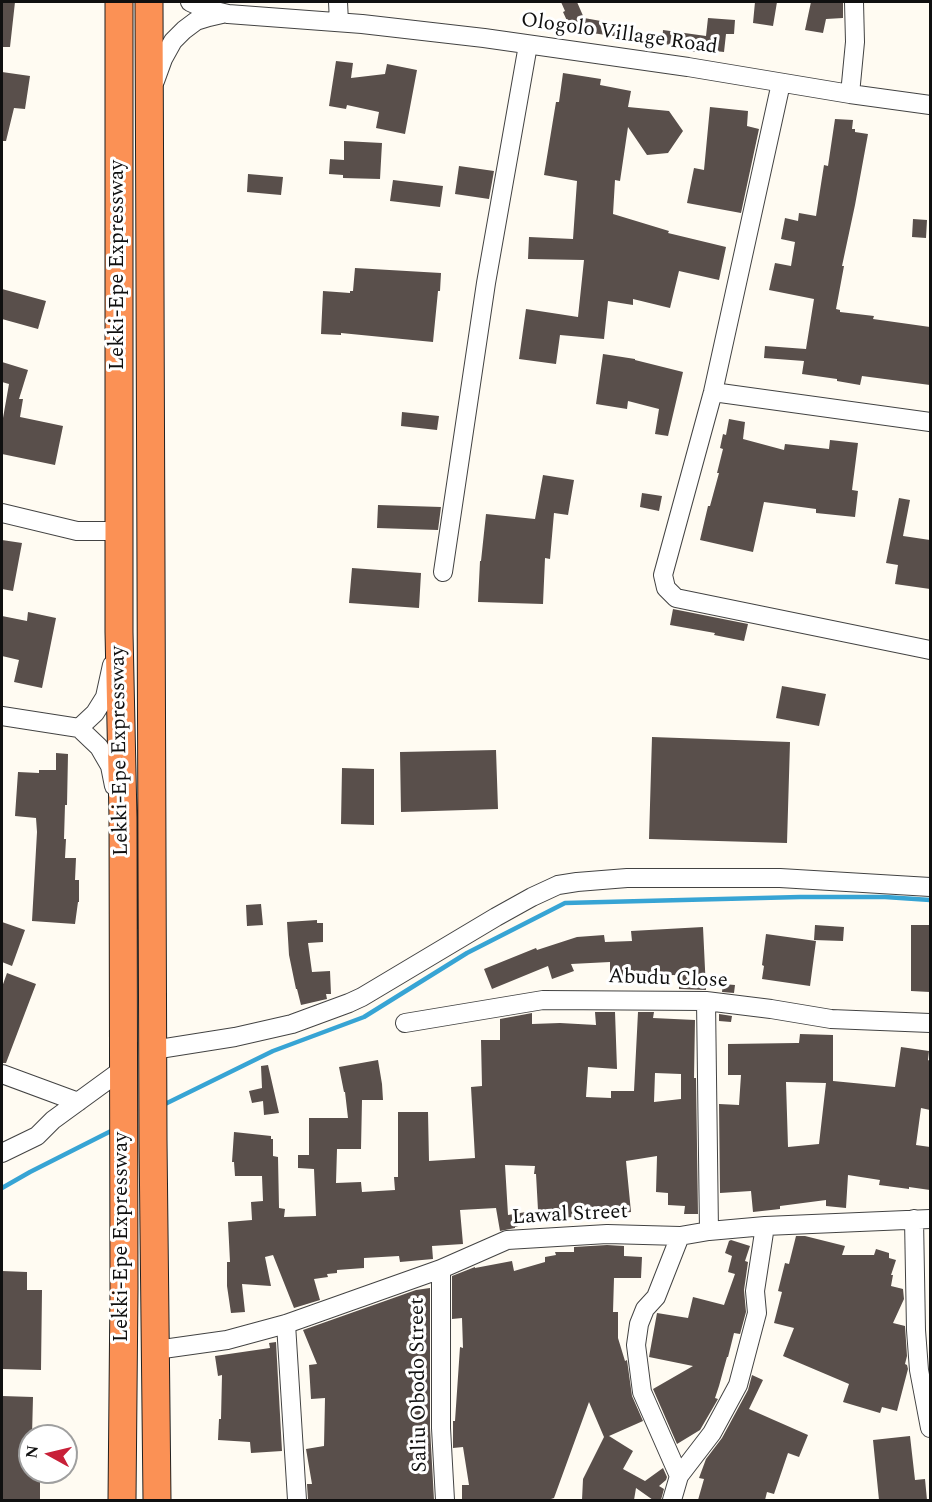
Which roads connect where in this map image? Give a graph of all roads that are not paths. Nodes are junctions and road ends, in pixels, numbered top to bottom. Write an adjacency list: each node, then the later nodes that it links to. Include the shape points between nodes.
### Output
1 (119, 2): 16 (highway, Lekki-Epe Expressway)
2 (149, 2): 12 (highway, Lekki-Epe Expressway)
3 (190, 2): 6 (street)
4 (338, 2): 7 (street)
5 (854, 2): 10 (street)
6 (228, 14): 7 (street, Ologolo Village Road); 12 (street, via 196,21 173,41 154,83)
7 (339, 22): 8 (street, Ologolo Village Road)
8 (528, 45): 9 (street, Ologolo Village Road); 17 (street, via 486,283)
9 (781, 83): 10 (street, Ologolo Village Road); 13 (street)
10 (850, 94): 11 (street, Ologolo Village Road)
11 (930, 105)
12 (149, 118): 27 (highway, Lekki-Epe Expressway)
13 (713, 392): 14 (street); 19 (street, via 663,574 666,588 676,598)
14 (930, 422)
15 (2, 513): 16 (street, via 76,531)
16 (119, 531): 18 (highway, Lekki-Epe Expressway)
17 (444, 572)
18 (119, 632): 21 (street, via 105,697); 22 (highway, Lekki-Epe Expressway)
19 (930, 650)
20 (2, 716): 21 (street)
21 (79, 728): 22 (street, via 99,747 110,766)
22 (123, 818): 29 (highway, Lekki-Epe Expressway)
23 (930, 887): 27 (street, via 780,878 627,878 558,885 349,1003 292,1024)
24 (706, 1001): 25 (street, Abudu Close, via 543,1000); 26 (street, Abudu Close, via 831,1019); 34 (street)
25 (405, 1023)
26 (930, 1023)
27 (153, 1061): 39 (highway, Lekki-Epe Expressway)
28 (2, 1074): 30 (street)
29 (123, 1079): 30 (street); 37 (highway, Lekki-Epe Expressway)
30 (78, 1102): 31 (street, via 37,1136)
31 (2, 1153)
32 (922, 1219): 33 (street, Lawal Street); 40 (street, via 916,1330)
33 (765, 1226): 34 (street, Lawal Street); 41 (street, via 755,1291 757,1313 738,1385 712,1432)
34 (709, 1231): 35 (street, Lawal Street)
35 (680, 1236): 36 (street, Lawal Street, via 607,1234 507,1240); 41 (street, via 656,1297 645,1309 636,1345 642,1392)
36 (441, 1269): 38 (street, Lawal Street); 46 (street, Saliu Obodo Street)
37 (124, 1288): 42 (highway, Lekki-Epe Expressway); 43 (highway, via 133,1315)
38 (286, 1324): 39 (street, Lawal Street, via 227,1340); 45 (street)
39 (156, 1350): 44 (highway, Lekki-Epe Expressway)
40 (930, 1428)
41 (679, 1476): 47 (street)
42 (122, 1500)
43 (134, 1500)
44 (157, 1500)
45 (297, 1500)
46 (445, 1500)
47 (672, 1500)

